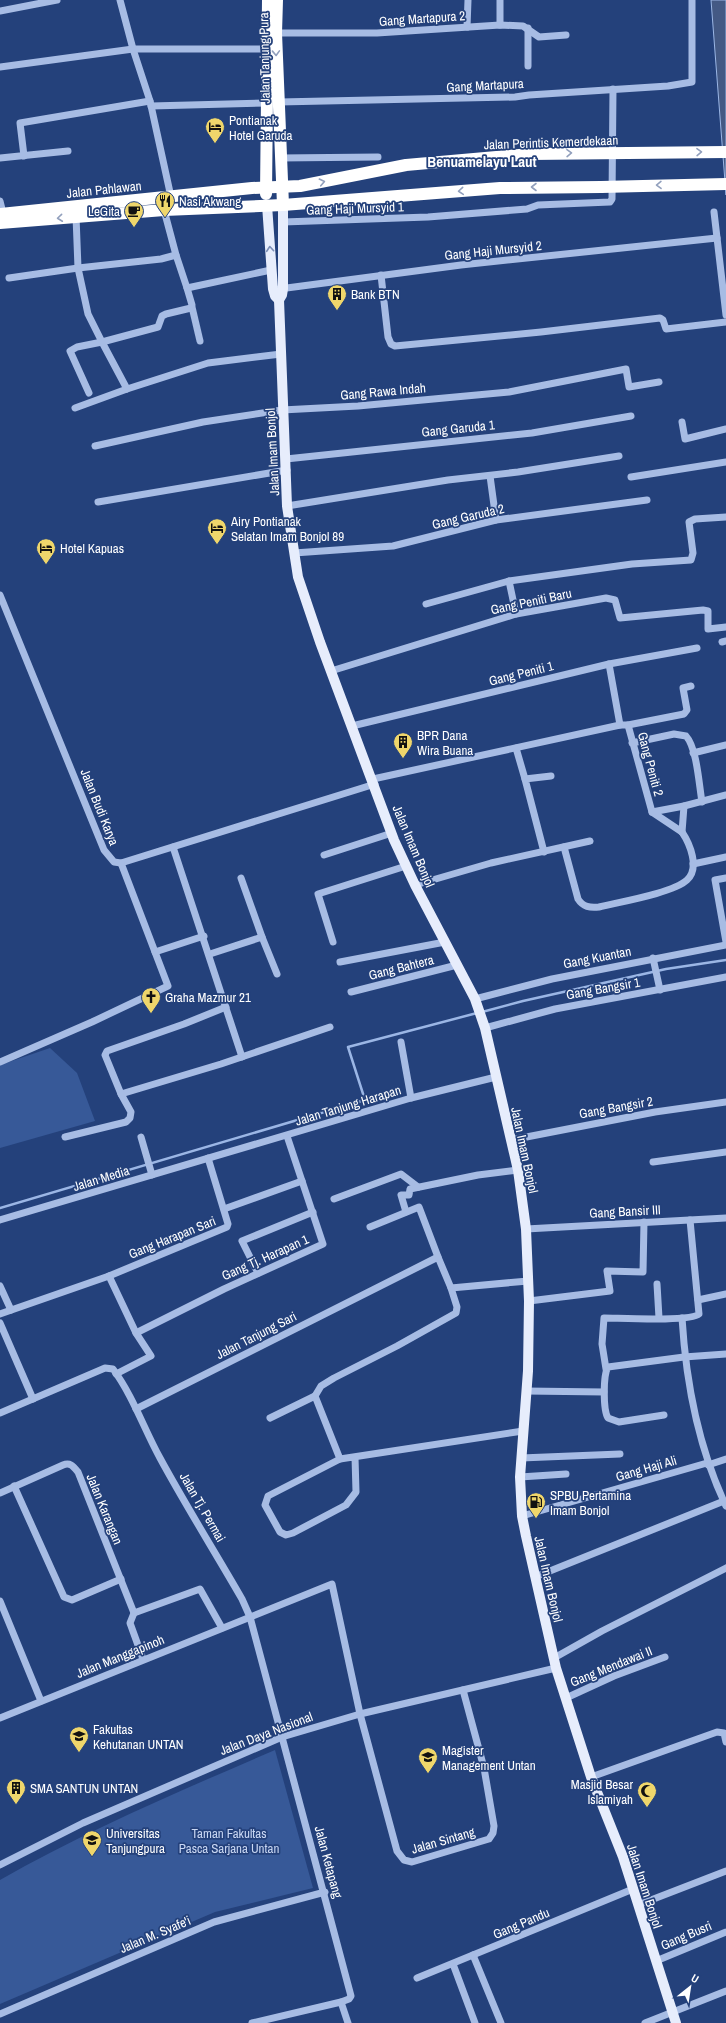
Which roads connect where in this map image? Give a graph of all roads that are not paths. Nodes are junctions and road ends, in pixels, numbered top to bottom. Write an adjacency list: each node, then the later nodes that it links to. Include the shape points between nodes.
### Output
1 (57, 0): 8 (street)
2 (120, 0): 14 (street)
3 (268, 0): 15 (highway, Jalan Tanjung Pura)
4 (277, 0): 12 (highway, Jalan Tanjung Pura)
5 (468, 0): 10 (street)
6 (500, 0): 9 (street)
7 (692, 0): 18 (street, Gang Martapura, via 692,82)
8 (0, 11)
9 (500, 25): 10 (street, Gang Martapura 2); 11 (street, Gang Martapura 2)
10 (467, 27): 12 (street, Gang Martapura 2, via 360,34)
11 (528, 28): 13 (street, Gang Martapura 2, via 539,37); 16 (street)
12 (276, 33): 19 (highway, Jalan Tanjung Pura, one-way to 19)
13 (566, 35)
14 (133, 49): 15 (street); 17 (street); 20 (street)
15 (266, 49): 21 (highway, Jalan Tanjung Pura)
16 (528, 66)
17 (0, 67)
18 (613, 89): 19 (street, Gang Martapura, via 507,98); 39 (street, Gang Haji Mursyid 1, via 610,202 538,205 527,209 428,217)
19 (279, 102): 27 (highway, Jalan Tanjung Pura)
20 (150, 103): 21 (street); 24 (street, via 20,123); 31 (street)
21 (266, 103): 30 (highway, Jalan Tanjung Pura)
22 (68, 151): 24 (street)
23 (726, 152): 29 (highway, Jalan Perintis Kemerdekaan, one-way to 23, bridge, via 300,186 406,165 530,154)
24 (24, 156): 26 (street)
25 (378, 157): 27 (street)
26 (0, 158)
27 (280, 158): 29 (highway, Jalan Tanjung Pura)
28 (726, 184): 34 (highway, one-way to 34, bridge, via 500,188)
29 (283, 186): 30 (highway, Jalan Pahlawan); 34 (highway, Jalan Tanjung Pura)
30 (266, 187): 31 (highway, Jalan Pahlawan); 33 (highway, Jalan Tanjung Pura)
31 (171, 197): 38 (highway, Jalan Pahlawan)
32 (0, 201): 38 (street)
33 (267, 205): 34 (highway, Jalan Pahlawan); 35 (highway, Jalan Pahlawan); 43 (main road, Jalan Imam Bonjol, one-way to 33)
34 (283, 205): 39 (main road, Jalan Imam Bonjol)
35 (164, 210): 37 (highway, Jalan Pahlawan); 41 (street)
36 (714, 212): 40 (street)
37 (76, 216): 38 (highway, Jalan Pahlawan, one-way to 38); 42 (street)
38 (1, 217)
39 (283, 222): 47 (main road, Jalan Imam Bonjol)
40 (717, 238): 44 (street, Gang Haji Mursyid 2); 49 (street)
41 (176, 255): 42 (street); 46 (street)
42 (78, 268): 45 (street); 52 (street, via 88,314)
43 (271, 270): 46 (street); 47 (main road, Jalan Imam Bonjol)
44 (381, 275): 47 (street, Gang Haji Mursyid 2); 50 (street, via 388,337 395,346 660,318 666,329)
45 (8, 278)
46 (187, 288): 48 (street)
47 (278, 289): 53 (main road, Jalan Imam Bonjol, via 275,296 279,300)
48 (192, 307): 51 (street); 52 (street, via 162,316 158,327)
49 (726, 315)
50 (726, 322)
51 (200, 341)
52 (102, 342): 55 (street); 56 (street, via 70,351)
53 (281, 354): 55 (street, via 218,361); 58 (main road, Jalan Imam Bonjol)
54 (659, 382): 58 (street, Gang Rawa Indah, via 629,387 626,369 509,392 358,406)
55 (126, 388): 57 (street)
56 (89, 393)
57 (75, 408)
58 (282, 410): 62 (street, Gang Rawa Indah, via 203,422); 64 (main road, Jalan Imam Bonjol)
59 (631, 416): 64 (street, Gang Garuda 1, via 532,433)
60 (682, 422): 61 (street, via 685,439)
61 (726, 429)
62 (95, 446)
63 (619, 456): 67 (street)
64 (286, 459): 66 (main road, Jalan Imam Bonjol)
65 (726, 462): 68 (street)
66 (287, 470): 70 (street); 71 (main road, Jalan Imam Bonjol)
67 (490, 476): 71 (street, via 448,480); 73 (street)
68 (631, 477)
69 (647, 500): 73 (street, Gang Garuda 2)
70 (98, 502)
71 (287, 506): 74 (main road, Jalan Imam Bonjol)
72 (726, 517): 75 (street, via 696,519 690,522 692,560 632,564)
73 (496, 520): 74 (street, Gang Garuda 2, via 393,546)
74 (294, 553): 82 (main road, Jalan Imam Bonjol, via 304,599)
75 (509, 581): 77 (street); 78 (street)
76 (0, 595): 106 (street, Jalan Budi Karya, via 104,850 112,861)
77 (426, 604)
78 (516, 614): 79 (street, Gang Peniti Baru, via 606,598 615,600 620,618 703,610 708,611 708,628); 82 (street, Gang Peniti Baru)
79 (726, 627)
80 (697, 648): 81 (street, Gang Peniti 1)
81 (608, 664): 84 (street); 86 (street, Gang Peniti 1)
82 (331, 671): 86 (main road, Jalan Imam Bonjol)
83 (691, 686): 85 (street, via 683,688 687,710 684,714)
84 (620, 725): 85 (street, Gang Peniti 2); 89 (street, Gang Peniti 2)
85 (628, 725): 87 (street, Gang Peniti 2)
86 (352, 726): 93 (main road, Jalan Imam Bonjol)
87 (632, 742): 90 (street, via 683,735 690,742); 97 (street, Gang Peniti 2)
88 (726, 745): 90 (street)
89 (516, 748): 92 (street); 93 (street, Gang Peniti 2)
90 (693, 754): 95 (street)
91 (551, 776): 92 (street)
92 (525, 779): 103 (street)
93 (374, 782): 99 (main road, Jalan Imam Bonjol); 101 (street)
94 (726, 795): 95 (street)
95 (702, 802): 96 (street)
96 (684, 806): 97 (street); 98 (street)
97 (652, 812): 98 (street, Gang Peniti 2)
98 (682, 832): 107 (street)
99 (392, 833): 104 (street); 108 (main road, Jalan Imam Bonjol)
100 (590, 841): 102 (street)
101 (173, 847): 106 (street); 112 (street)
102 (564, 847): 103 (street); 107 (street, via 578,899 590,908 639,898 678,885 689,878)
103 (544, 852): 111 (street, via 491,863)
104 (324, 855)
105 (726, 857): 107 (street)
106 (121, 863): 117 (street)
107 (693, 864)
108 (406, 866): 111 (main road, Jalan Imam Bonjol); 114 (street, via 318,894)
109 (241, 878): 113 (street)
110 (726, 878): 116 (street, via 715,880)
111 (415, 885): 115 (main road, Jalan Imam Bonjol)
112 (204, 936): 117 (street); 118 (street)
113 (262, 937): 118 (street); 122 (street)
114 (333, 942)
115 (444, 942): 119 (street); 121 (main road, Jalan Imam Bonjol)
116 (726, 944): 120 (street, Gang Kuantan)
117 (155, 952): 132 (street, via 168,986)
118 (210, 954): 127 (street)
119 (340, 962)
120 (654, 962): 124 (street); 126 (street, Gang Kuantan, via 552,979)
121 (457, 965): 125 (street, Gang Bahtera); 126 (main road, Jalan Imam Bonjol)
122 (278, 974)
123 (726, 977): 124 (street, Gang Bangsir 1)
124 (660, 988): 128 (street, Gang Bangsir 1)
125 (351, 992)
126 (475, 1000): 128 (main road, Jalan Imam Bonjol)
127 (226, 1007): 131 (street); 134 (street, via 107,1051)
128 (484, 1026): 133 (main road, Jalan Imam Bonjol)
129 (330, 1027): 131 (street)
130 (401, 1042): 135 (street)
131 (242, 1057): 134 (street)
132 (0, 1062)
133 (496, 1077): 135 (street, Jalan Tanjung Harapan); 140 (main road, Jalan Imam Bonjol)
134 (121, 1094): 138 (street, via 131,1112 131,1117 127,1121)
135 (411, 1098): 137 (street, Jalan Tanjung Harapan)
136 (726, 1104): 140 (street, Gang Bangsir 2, via 655,1112)
137 (287, 1136): 142 (street, Jalan Tanjung Harapan); 146 (street, Gang Tj. Harapan 1)
138 (65, 1137)
139 (141, 1137): 145 (street)
140 (511, 1140): 144 (main road, Jalan Imam Bonjol)
141 (726, 1152): 143 (street)
142 (208, 1158): 145 (street, Jalan Media); 149 (street, Gang Harapan Sari)
143 (653, 1162)
144 (518, 1170): 147 (street); 157 (main road, Jalan Imam Bonjol)
145 (152, 1174): 153 (street, Jalan Media)
146 (302, 1181): 149 (street, Gang Harapan Sari); 150 (street, Gang Tj. Harapan 1)
147 (418, 1187): 148 (street, via 401,1174); 151 (street, via 410,1189 409,1195 401,1196)
148 (334, 1199)
149 (224, 1208): 160 (street, Gang Harapan Sari, via 227,1227)
150 (313, 1212): 159 (street, Gang Tj. Harapan 1, via 323,1244); 159 (street, via 242,1241)
151 (406, 1212): 156 (street); 158 (street, via 419,1207)
152 (726, 1218): 154 (street, Gang Bansir III)
153 (0, 1220)
154 (690, 1220): 155 (street, Gang Bansir III); 166 (street)
155 (644, 1222): 157 (street, Gang Bansir III); 167 (street, via 643,1272 608,1271 610,1291 603,1293)
156 (370, 1227)
157 (526, 1229): 161 (main road, Jalan Imam Bonjol)
158 (438, 1257): 164 (street); 182 (street, Jalan Tanjung Sari)
159 (258, 1273): 173 (street, Gang Tj. Harapan 1)
160 (108, 1276): 168 (street); 173 (street)
161 (528, 1281): 164 (street); 167 (main road, Jalan Imam Bonjol)
162 (657, 1284): 170 (street)
163 (0, 1286): 168 (street)
164 (451, 1288): 180 (street, via 457,1307 456,1313 334,1378 321,1386)
165 (726, 1294): 166 (street)
166 (698, 1300): 171 (street, via 698,1315)
167 (529, 1301): 178 (main road, Jalan Imam Bonjol, via 530,1339)
168 (11, 1310): 169 (street)
169 (0, 1314)
170 (659, 1318): 171 (street); 176 (street, via 604,1318 602,1344)
171 (682, 1318): 175 (street)
172 (0, 1323): 181 (street)
173 (136, 1333): 177 (street, via 152,1356)
174 (726, 1354): 175 (street)
175 (684, 1357): 176 (street, via 611,1365); 192 (street, via 696,1421)
176 (606, 1369): 179 (street)
177 (116, 1374): 181 (street, via 113,1369 105,1368); 182 (street)
178 (526, 1391): 179 (street); 186 (main road, Jalan Imam Bonjol)
179 (604, 1392): 184 (street, via 606,1416 611,1421)
180 (315, 1396): 185 (street); 190 (street)
181 (33, 1399): 183 (street)
182 (136, 1409): 204 (street, Jalan Tj. Permai, via 160,1457)
183 (0, 1413)
184 (664, 1415)
185 (270, 1418)
186 (523, 1432): 188 (street); 189 (main road, Jalan Imam Bonjol)
187 (620, 1454): 189 (street)
188 (356, 1457): 190 (street); 190 (street, via 356,1492 346,1505 293,1533 283,1534 265,1505 268,1496)
189 (521, 1458): 194 (main road, Jalan Imam Bonjol)
190 (340, 1459)
191 (726, 1459): 192 (street, Gang Haji Ali)
192 (708, 1464): 197 (street); 198 (street, Gang Haji Ali)
193 (566, 1474): 194 (street)
194 (520, 1477): 198 (main road, Jalan Imam Bonjol)
195 (14, 1486): 196 (street, Jalan Karangan); 201 (street, via 65,1599 76,1599); 201 (street, Jalan Karangan, via 63,1465 73,1466 78,1472)
196 (0, 1492)
197 (725, 1504): 200 (street)
198 (522, 1516): 200 (main road, Jalan Imam Bonjol)
199 (726, 1568): 208 (street, Jalan Daya Nasional, via 642,1610)
200 (535, 1577): 208 (main road, Jalan Imam Bonjol)
201 (121, 1579): 203 (street, Jalan Karangan)
202 (0, 1601): 211 (street)
203 (134, 1613): 205 (street, via 200,1589); 207 (street, Jalan Karangan, via 130,1623)
204 (250, 1616): 205 (street, Jalan Manggapinoh); 212 (street, Jalan Sintang, via 332,1584); 214 (street, Jalan Tj. Permai)
205 (222, 1628): 207 (street, Jalan Manggapinoh)
206 (665, 1657): 210 (street, Gang Mendawai II)
207 (143, 1659): 211 (street, Jalan Manggapinoh)
208 (555, 1663): 209 (street, Jalan Daya Nasional); 210 (main road, Jalan Imam Bonjol)
209 (463, 1690): 212 (street, Jalan Daya Nasional); 212 (street, Jalan Sintang, via 484,1768 494,1830 489,1839 418,1862 404,1860 397,1851)
210 (566, 1698): 216 (main road, Jalan Imam Bonjol)
211 (41, 1701): 213 (street, Jalan Manggapinoh)
212 (360, 1714): 214 (street, Jalan Daya Nasional)
213 (0, 1718)
214 (282, 1737): 217 (street, Jalan Daya Nasional, via 89,1820); 220 (street, Jalan Ketapang)
215 (726, 1742): 216 (street, via 724,1733 717,1732)
216 (591, 1777): 219 (main road, Jalan Imam Bonjol)
217 (0, 1865)
218 (726, 1871): 221 (street)
219 (633, 1889): 221 (main road, Jalan Imam Bonjol); 223 (street, Gang Pandu)
220 (325, 1892): 228 (street, Jalan Ketapang, via 351,1993 350,1998); 230 (street, Jalan M. Syafe'i, via 214,1922)
221 (638, 1905): 224 (main road, Jalan Imam Bonjol)
222 (726, 1932): 224 (street, Gang Busri)
223 (473, 1955): 225 (street, Gang Pandu); 234 (street)
224 (656, 1961): 229 (main road, Jalan Imam Bonjol)
225 (453, 1964): 226 (street, Gang Pandu); 233 (street)
226 (417, 1978)
227 (726, 1991): 229 (street)
228 (341, 2002): 231 (street); 232 (street)
229 (673, 2012): 235 (street); 236 (main road, Jalan Imam Bonjol)
230 (0, 2014)
231 (252, 2023)
232 (348, 2023)
233 (475, 2023)
234 (500, 2023)
235 (645, 2023)
236 (676, 2023)

